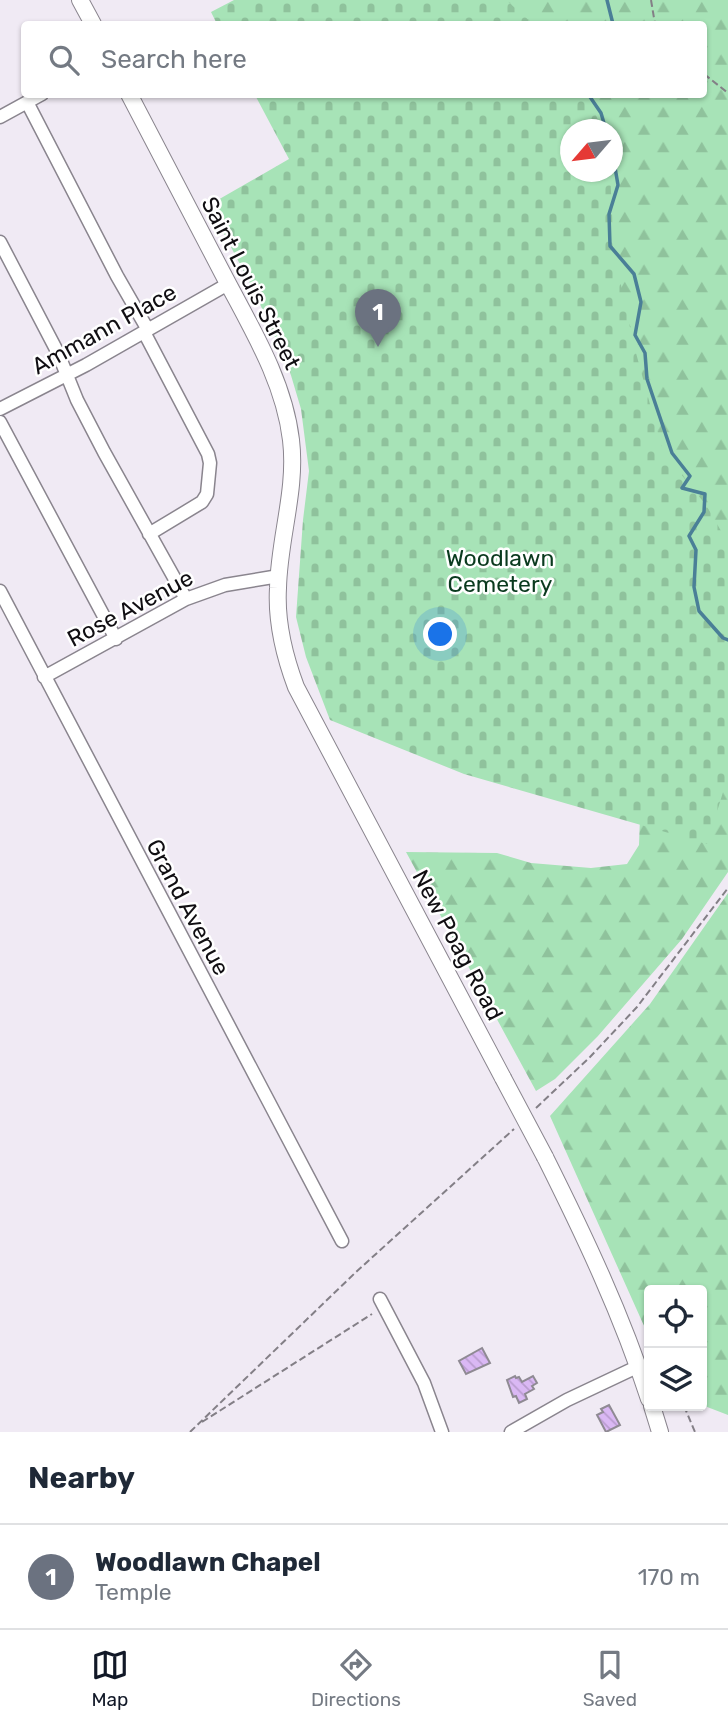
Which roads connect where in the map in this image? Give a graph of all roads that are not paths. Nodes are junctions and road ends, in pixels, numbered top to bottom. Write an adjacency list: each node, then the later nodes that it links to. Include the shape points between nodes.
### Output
1 (80, 0): 2 (main road)
2 (91, 21)
3 (34, 98): 5 (street)
4 (131, 98): 8 (main road, Saint Louis Street)
5 (27, 102): 6 (street); 9 (street)
6 (0, 117)
7 (0, 242): 10 (street)
8 (228, 284): 9 (street, Ammann Place); 13 (main road, Saint Louis Street, via 269,362 284,404 293,463)
9 (146, 331): 10 (street, Ammann Place); 14 (street, via 210,463 202,502)
10 (67, 375): 11 (street, Ammann Place); 14 (street)
11 (0, 409)
12 (0, 422): 18 (street)
13 (290, 503): 15 (main road, New Poag Road)
14 (149, 534): 17 (street)
15 (279, 576): 17 (street, Rose Avenue, via 225,584); 22 (main road, New Poag Road, bridge, via 282,640 296,687 545,1157)
16 (0, 591): 19 (street, Grand Avenue)
17 (186, 599): 18 (street, Rose Avenue)
18 (116, 639): 19 (street, Rose Avenue)
19 (44, 677): 20 (street, Grand Avenue)
20 (342, 1241)
21 (380, 1299): 25 (street, via 424,1383)
22 (639, 1366): 23 (main road, New Poag Road); 26 (street)
23 (644, 1382)
24 (654, 1411): 27 (main road)
25 (439, 1428)
26 (511, 1432)
27 (660, 1432)

